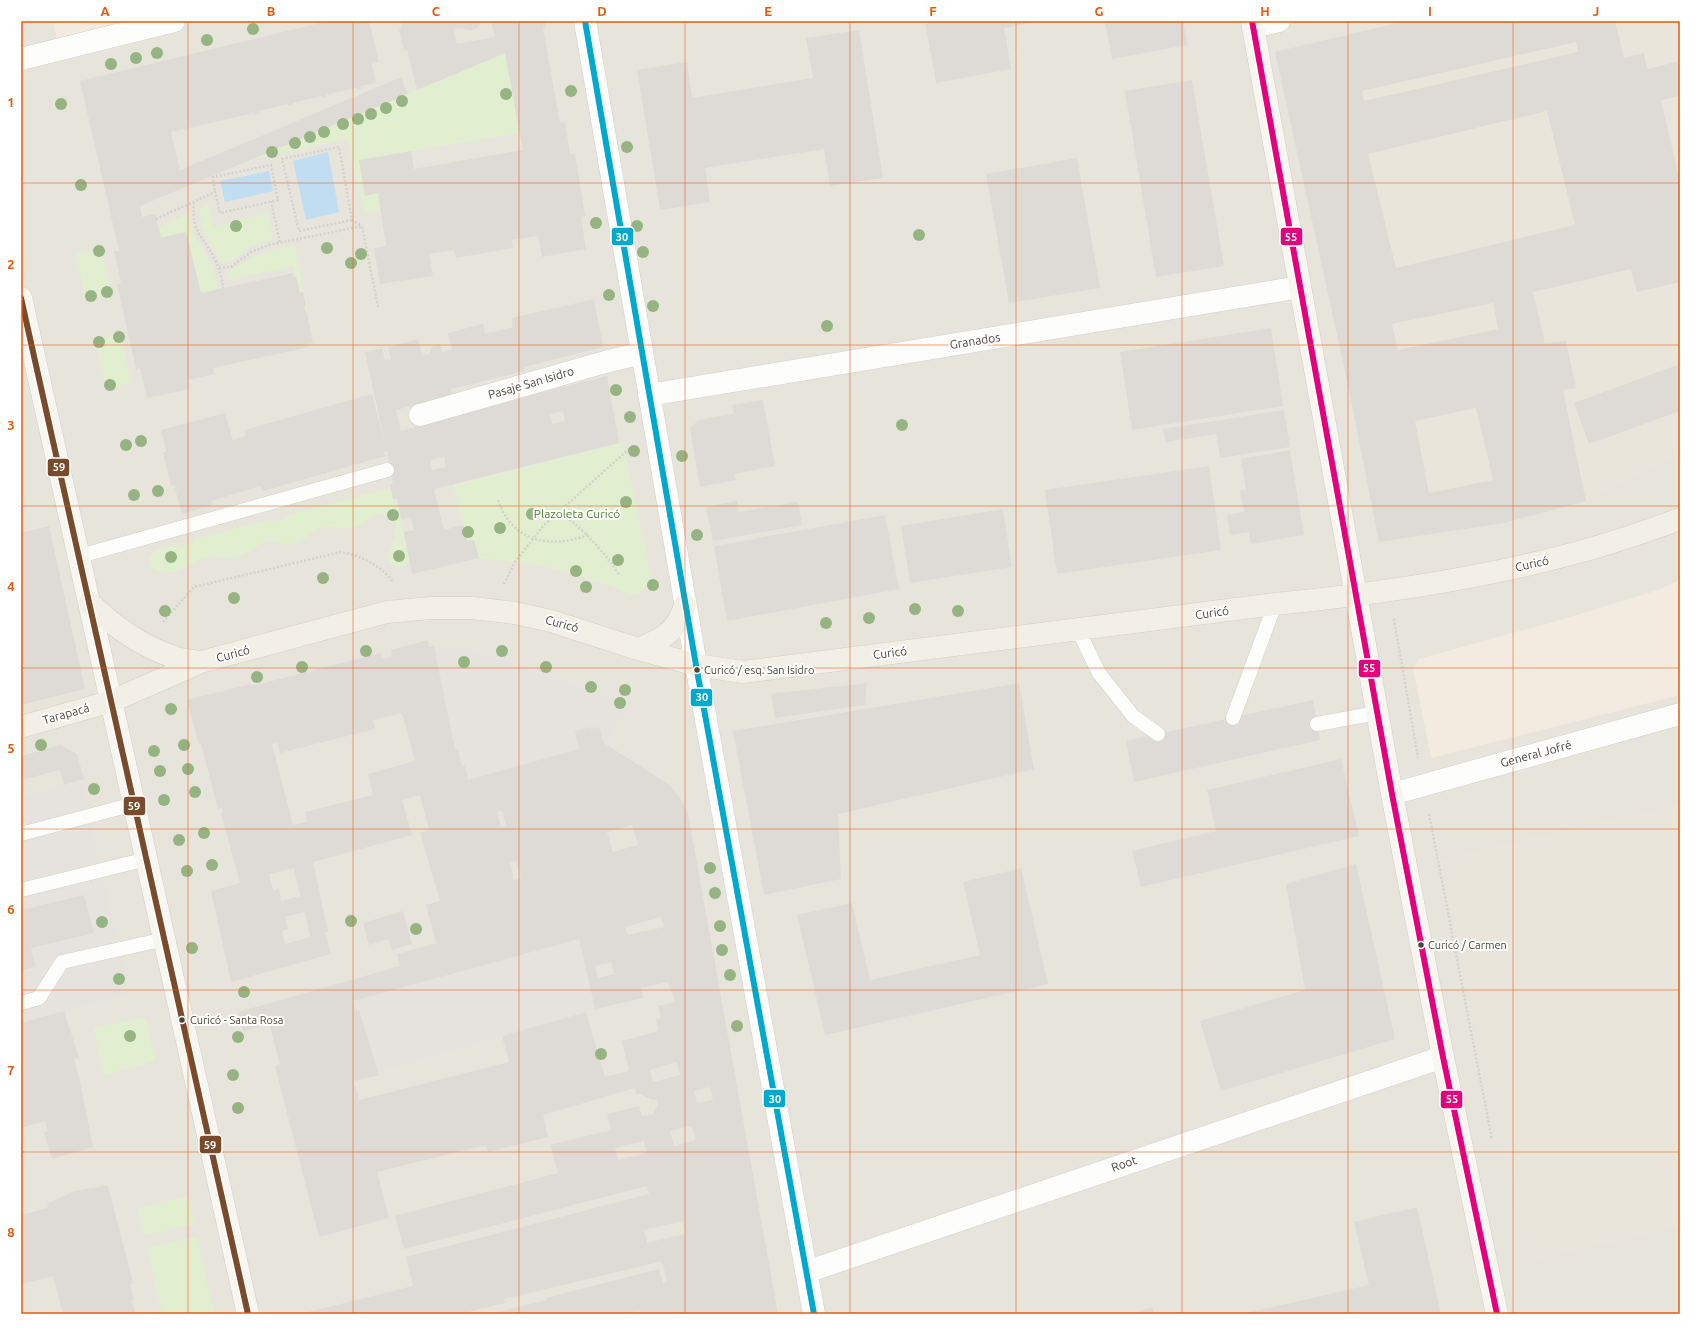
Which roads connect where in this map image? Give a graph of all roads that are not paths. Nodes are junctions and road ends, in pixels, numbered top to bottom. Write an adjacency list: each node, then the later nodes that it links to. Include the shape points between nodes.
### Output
1 (174, 21): 5 (street)
2 (585, 21): 8 (street)
3 (1279, 21): 4 (street)
4 (1252, 24): 6 (main road)
5 (21, 59)
6 (1300, 287): 9 (street, Granados); 14 (main road)
7 (21, 298): 13 (main road)
8 (642, 353): 9 (street); 10 (street, Pasaje San Isidro)
9 (649, 395): 17 (street)
10 (420, 415)
11 (387, 470): 13 (lane)
12 (1680, 519): 14 (main road, Curicó, via 1580,552 1502,571)
13 (80, 556): 15 (main road)
14 (1356, 596): 16 (main road, Curicó); 23 (main road)
15 (90, 603): 20 (main road, via 127,636 174,658); 22 (main road)
16 (1275, 604): 18 (main road, Curicó); 25 (lane)
17 (685, 605): 19 (main road, via 682,616 670,633 659,641); 21 (street)
18 (1078, 630): 21 (main road, Curicó, via 743,672); 28 (lane, via 1099,673 1133,716)
19 (638, 649): 20 (main road, Curicó, via 552,620 494,610 430,608 387,612); 21 (main road, Curicó)
20 (201, 662): 22 (main road, Curicó)
21 (696, 665): 37 (street)
22 (112, 702): 27 (main road, Tarapacá); 30 (main road)
23 (1377, 713): 26 (lane); 29 (main road)
24 (1680, 714): 29 (street, General Jofré)
25 (1233, 718)
26 (1317, 724)
27 (21, 727)
28 (1158, 734)
29 (1392, 794): 36 (main road)
30 (134, 804): 31 (lane); 32 (main road)
31 (21, 834)
32 (147, 859): 33 (lane); 34 (main road)
33 (21, 890)
34 (165, 939): 35 (lane, via 62,962 39,998); 38 (main road)
35 (21, 1003)
36 (1443, 1057): 37 (street, Root); 40 (main road)
37 (806, 1272): 39 (street)
38 (248, 1314)
39 (814, 1314)
40 (1497, 1314)

